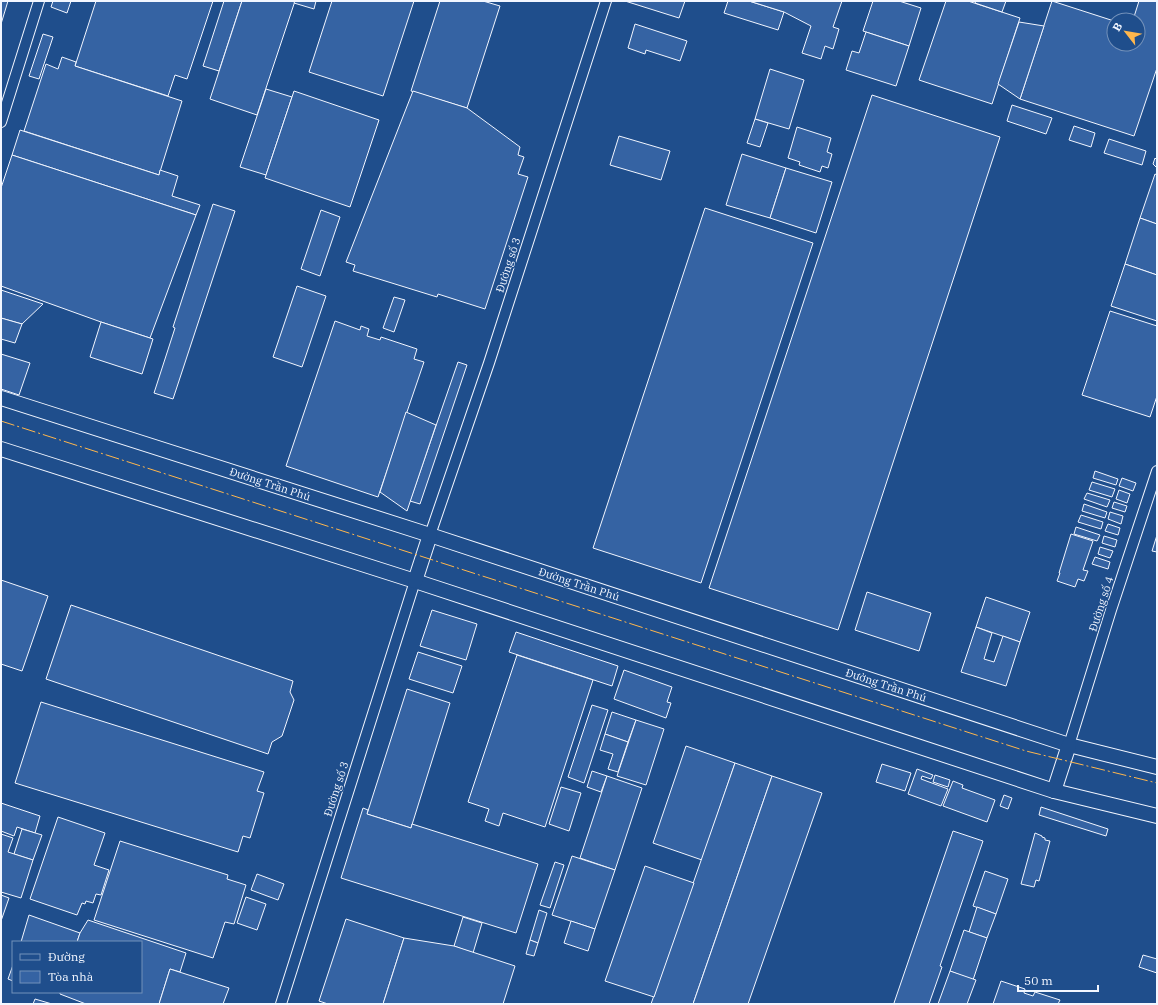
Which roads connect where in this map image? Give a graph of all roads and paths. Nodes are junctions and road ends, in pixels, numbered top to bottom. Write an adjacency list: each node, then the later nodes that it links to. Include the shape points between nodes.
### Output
1 (39, 1): 3 (street)
2 (606, 1): 7 (street, Đường số 3)
3 (1, 122)
4 (1, 398): 7 (main road, Đường Trần Phú)
5 (1, 449): 8 (main road)
6 (1157, 471): 9 (street, Đường số 4)
7 (430, 536): 8 (main road); 9 (main road, Đường Trần Phú)
8 (415, 581): 11 (main road); 13 (street, Đường số 3)
9 (1069, 745): 10 (main road, Đường Trần Phú); 11 (main road)
10 (1157, 767)
11 (1054, 791): 12 (main road)
12 (1157, 816)
13 (281, 1004)

